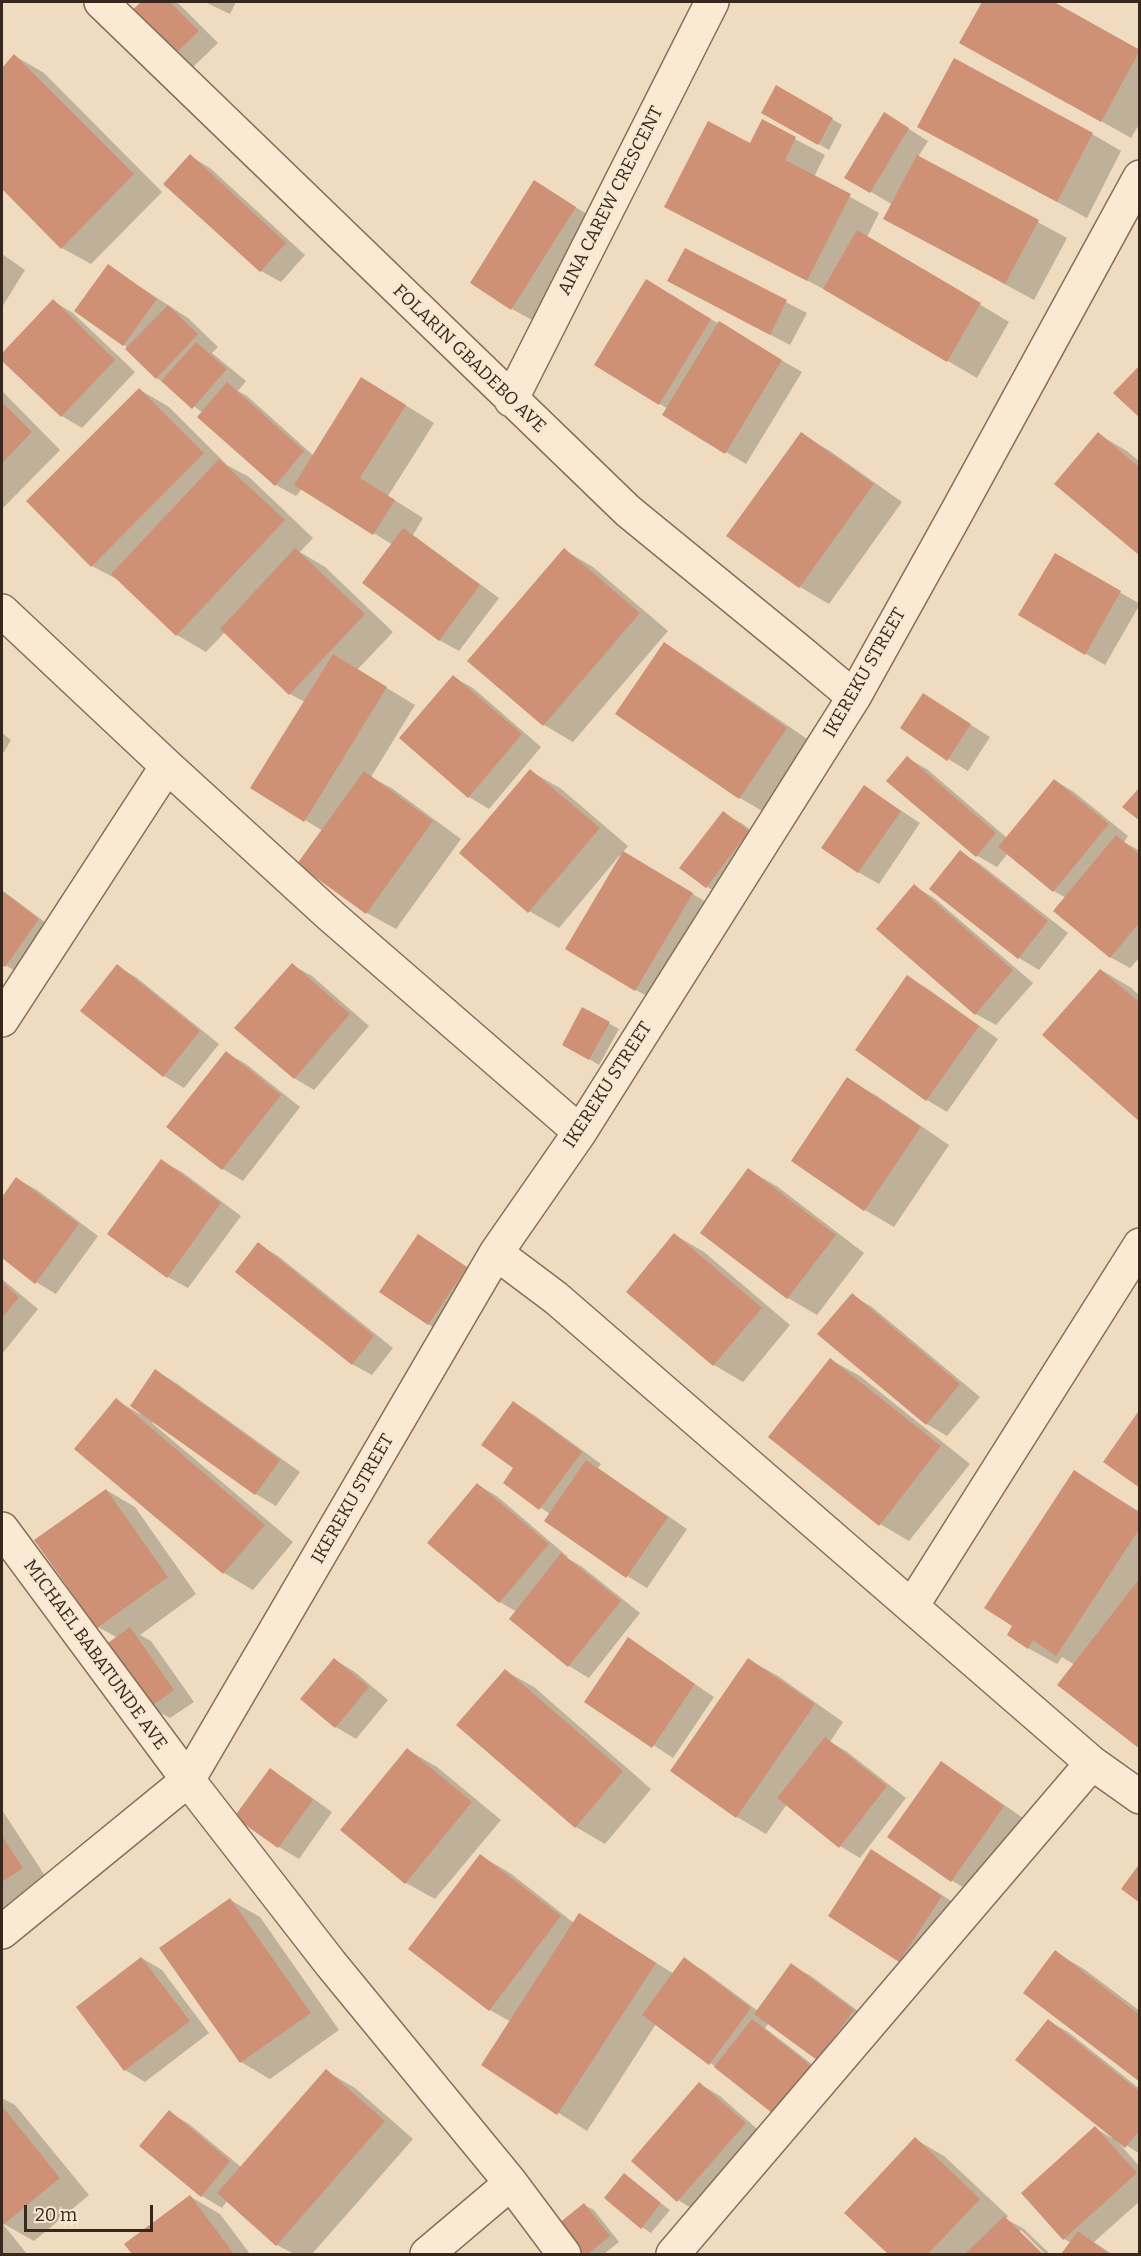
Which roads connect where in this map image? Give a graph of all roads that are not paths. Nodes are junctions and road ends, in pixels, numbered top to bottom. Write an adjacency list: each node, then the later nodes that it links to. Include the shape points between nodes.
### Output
1 (101, 2): 4 (street, FOLARIN GBADEBO AVE)
2 (711, 2): 4 (street, AINA CAREW CRESCENT)
3 (1140, 177): 6 (street, IKEREKU STREET)
4 (511, 400): 6 (street, FOLARIN GBADEBO AVE, via 628,512)
5 (2, 610): 7 (street)
6 (854, 697): 9 (street, IKEREKU STREET)
7 (167, 766): 8 (street); 9 (street, via 331,916)
8 (2, 1020)
9 (580, 1132): 11 (street, IKEREKU STREET)
10 (1140, 1245): 13 (street)
11 (496, 1253): 13 (street, via 556,1298); 15 (street, IKEREKU STREET)
12 (2, 1529): 15 (street, MICHAEL BABATUNDE AVE)
13 (912, 1606): 14 (street)
14 (1092, 1763): 16 (street); 21 (street)
15 (188, 1780): 17 (street, IKEREKU STREET); 18 (street, MICHAEL BABATUNDE AVE, via 331,1964)
16 (1140, 1797)
17 (2, 1932)
18 (511, 2183): 19 (street); 20 (street, MICHAEL BABATUNDE AVE)
19 (427, 2254)
20 (564, 2254)
21 (673, 2254)

